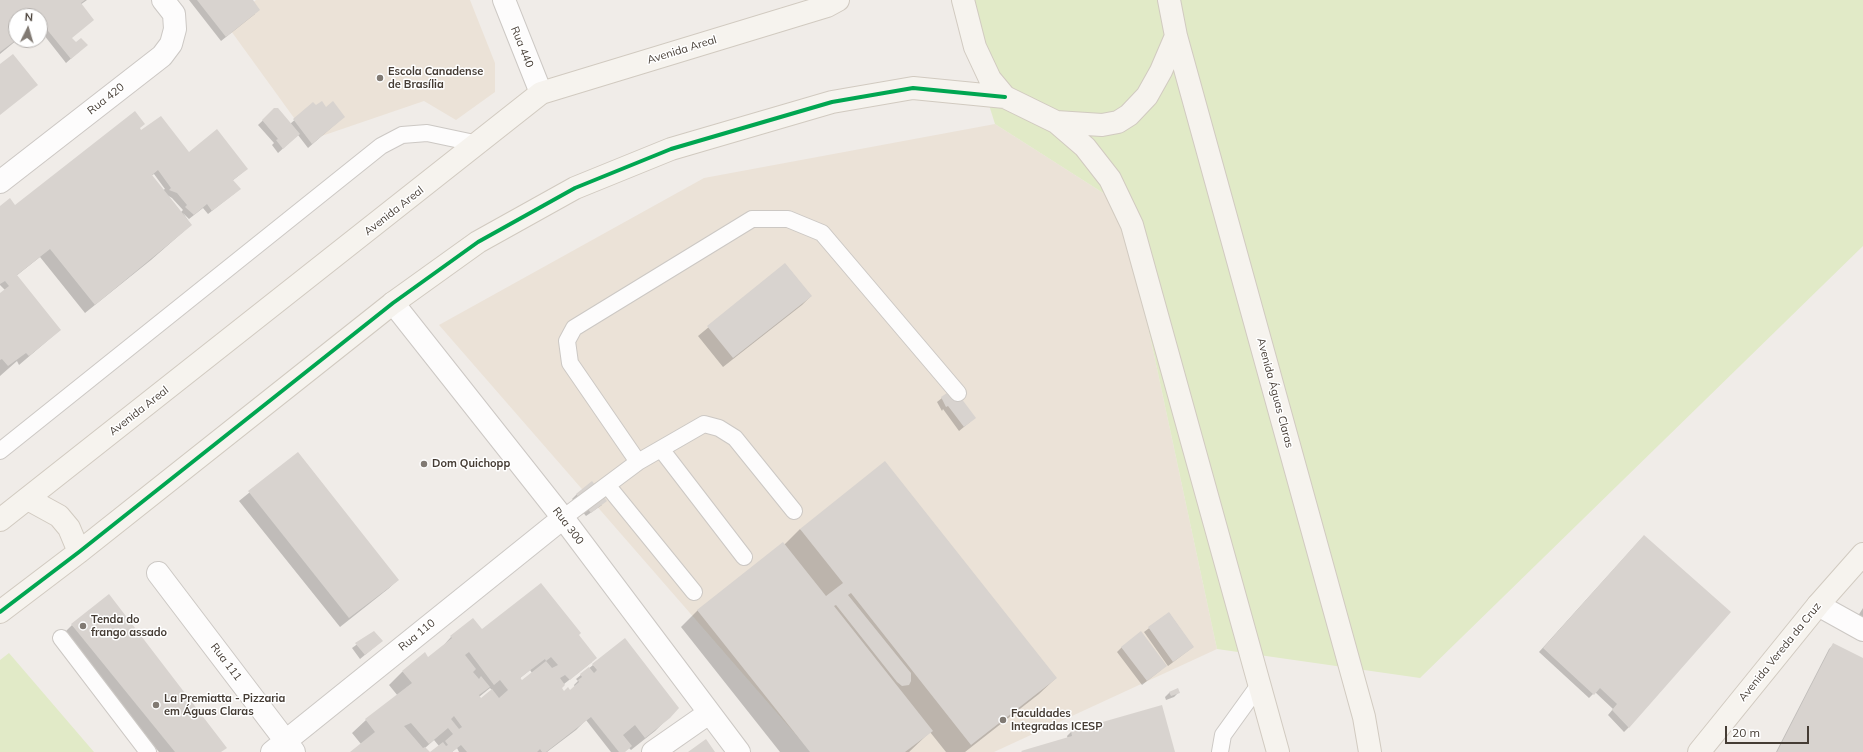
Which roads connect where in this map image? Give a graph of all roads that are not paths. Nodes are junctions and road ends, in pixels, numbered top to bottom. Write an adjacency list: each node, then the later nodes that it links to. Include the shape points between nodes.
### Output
1 (163, 0): 11 (street, Rua 420, via 174,14 175,28 171,44 162,56)
2 (504, 0): 7 (street, Rua 440)
3 (838, 0): 7 (main road, Avenida Areal, via 827,6)
4 (963, 0): 8 (main road, via 975,47 990,79)
5 (1169, 0): 6 (main road, Avenida Águas Claras)
6 (1176, 36): 9 (main road, via 1148,96 1129,115 1118,122 1102,125); 39 (main road, Avenida Águas Claras, via 1362,710)
7 (541, 93): 10 (main road, Avenida Areal)
8 (1005, 97): 9 (main road); 12 (main road, via 913,88 832,102 671,149 568,192 478,242)
9 (1056, 122): 31 (main road, via 1086,147 1110,179 1132,225)
10 (479, 144): 15 (lane, via 427,133 402,135 381,146); 18 (main road, Avenida Areal)
11 (0, 182)
12 (393, 303): 20 (street, Rua 300); 22 (main road)
13 (958, 393): 16 (lane, via 822,234 788,219 752,219 574,328 567,341 570,362)
14 (661, 449): 16 (lane); 19 (lane, via 704,424 719,428 735,438); 24 (lane)
15 (0, 451)
16 (638, 462): 17 (lane)
17 (607, 485): 20 (lane); 26 (lane)
18 (28, 499): 21 (main road, Avenida Areal); 22 (main road, via 59,516 69,528)
19 (794, 511)
20 (563, 518): 32 (street, Rua 300); 33 (street, Rua 110)
21 (0, 520)
22 (79, 552): 28 (main road)
23 (1863, 554): 27 (main road, Avenida Vereda da Cruz)
24 (744, 558)
25 (158, 573): 33 (street, Rua 111)
26 (694, 592)
27 (1818, 605): 29 (street); 40 (main road, Avenida Vereda da Cruz)
28 (0, 612)
29 (1863, 630)
30 (61, 638): 34 (lane)
31 (1260, 685): 37 (lane, via 1223,735); 38 (main road)
32 (709, 713): 35 (street); 36 (street, Rua 300)
33 (284, 748)
34 (148, 752)
35 (652, 752)
36 (739, 752)
37 (1220, 752)
38 (1278, 752)
39 (1370, 752)
40 (1698, 752)

